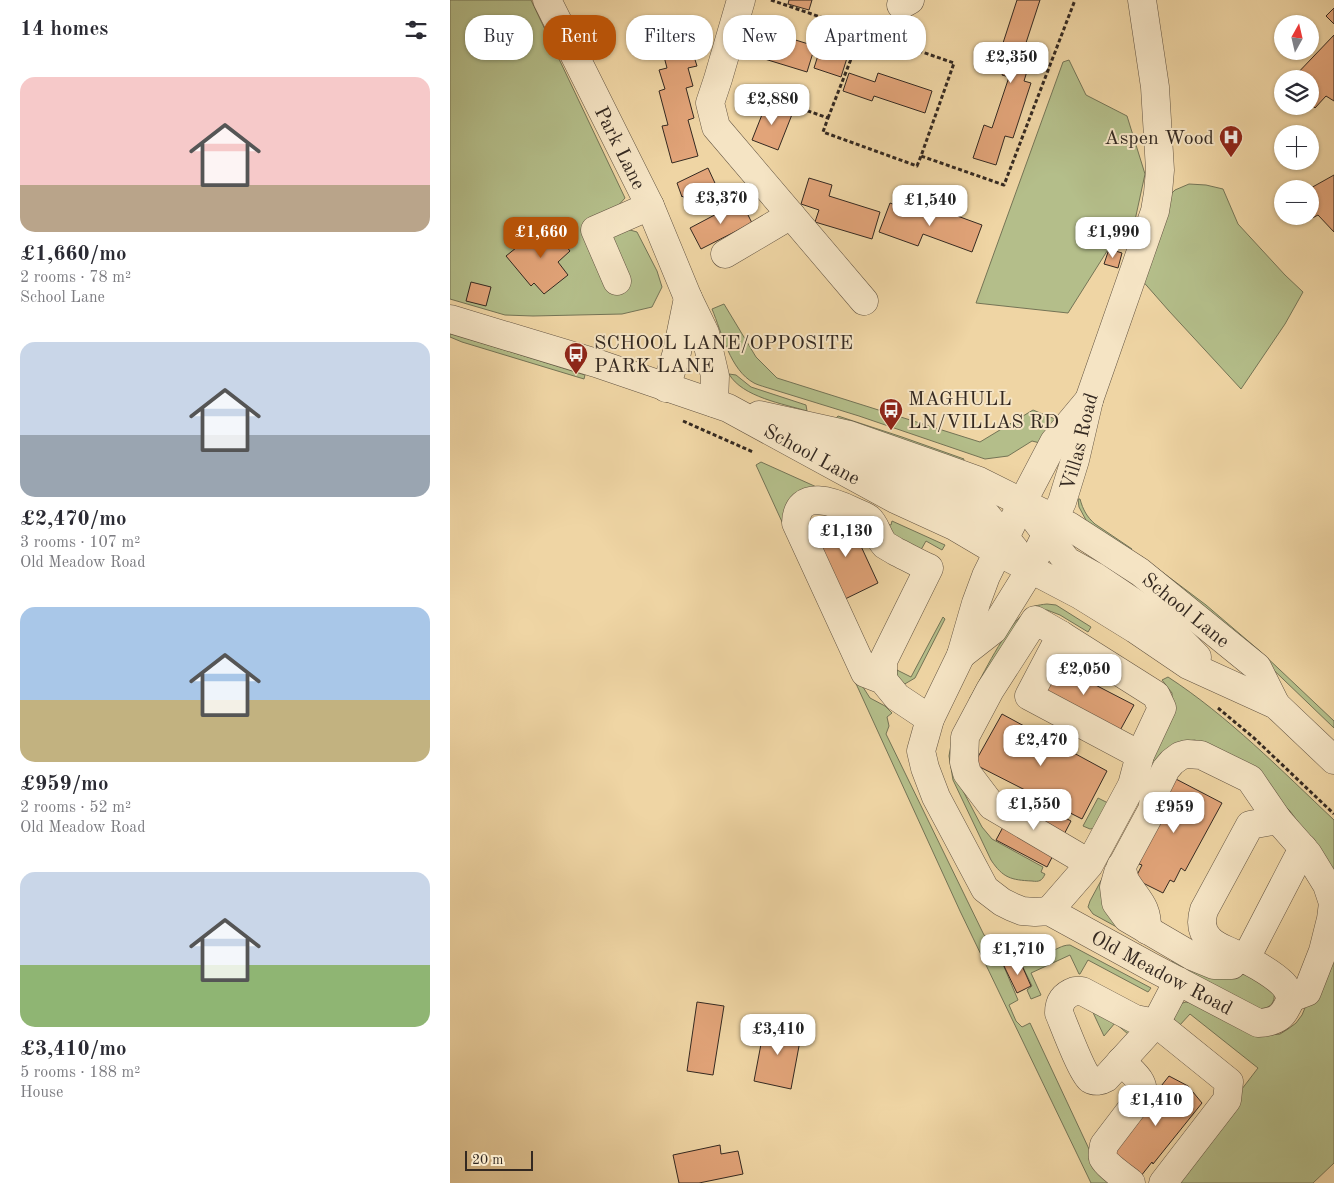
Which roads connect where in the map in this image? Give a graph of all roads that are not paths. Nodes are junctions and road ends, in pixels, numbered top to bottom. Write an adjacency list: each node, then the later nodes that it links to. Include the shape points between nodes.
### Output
1 (547, 0): 4 (street, Park Lane)
2 (741, 0): 5 (street, via 710,103 716,127)
3 (1142, 0): 12 (street, Villas Road, via 1156,87 1158,193 1148,232)
4 (650, 206): 7 (street, via 595,230); 8 (street, Park Lane)
5 (791, 215): 6 (street); 9 (street)
6 (725, 254)
7 (617, 281)
8 (688, 298): 11 (street); 13 (street, Park Lane, via 706,333)
9 (864, 301)
10 (450, 319): 11 (street, School Lane, via 596,363)
11 (666, 388): 13 (street, School Lane)
12 (1092, 392): 15 (street, Villas Road, via 1054,442); 16 (street, Villas Road, via 1062,502)
13 (721, 405): 14 (street, School Lane); 17 (street, School Lane, via 895,499)
14 (788, 422): 15 (street, School Lane, via 858,438 968,477); 17 (street, School Lane, via 869,462 983,511)
15 (1022, 503): 16 (street, School Lane); 17 (street, Old Meadow Road)
16 (1050, 527): 18 (street, Villas Road); 21 (street, School Lane, via 1067,561 1163,622); 23 (street, School Lane, via 1070,526 1140,572 1257,667)
17 (1001, 545): 18 (street, School Lane); 20 (street, Old Meadow Road, via 976,603)
18 (1030, 568): 20 (street, Old Meadow Road, via 993,630); 21 (street, School Lane, via 1136,629 1188,665)
19 (1062, 635): 25 (street, via 1156,695 1162,708); 25 (street, via 1029,696); 29 (street, via 1035,620 990,690 965,737 964,762 967,773 992,806)
20 (961, 655): 24 (street, Old Meadow Road)
21 (1218, 679): 23 (street, School Lane)
22 (883, 680): 22 (street, via 865,673 796,523 799,509 811,500 825,500 869,519 885,545 929,568 883,661); 24 (street, via 897,696)
23 (1276, 705): 26 (street)
24 (930, 719): 30 (street, Old Meadow Road, via 921,751 925,768 936,798 985,889 1022,911)
25 (1140, 755): 29 (street, via 1132,785)
26 (1334, 760)
27 (1278, 820): 28 (street); 31 (street, via 1250,824 1204,910 1202,927 1208,939); 31 (street, via 1250,779 1202,754 1180,756 1166,769 1156,789 1152,810 1121,866 1114,887 1116,903 1127,918 1192,956 1214,965 1232,965)
28 (1303, 848): 31 (street); 33 (street, via 1327,885 1333,903 1331,919 1307,992)
29 (1089, 864): 30 (street)
30 (1048, 911): 32 (street, Old Meadow Road)
31 (1242, 958): 33 (street)
32 (1178, 981): 33 (street, Old Meadow Road, via 1258,1023 1267,1023); 34 (street)
33 (1282, 999)
34 (1156, 1023): 35 (street); 35 (street, via 1135,1019 1082,991 1068,993 1063,998 1059,1012 1083,1069 1090,1078 1101,1081); 37 (street, via 1229,1082 1227,1100)
35 (1120, 1062): 36 (street, via 1141,1081 1143,1091 1102,1151 1106,1162)
36 (1131, 1183)
37 (1162, 1183)

